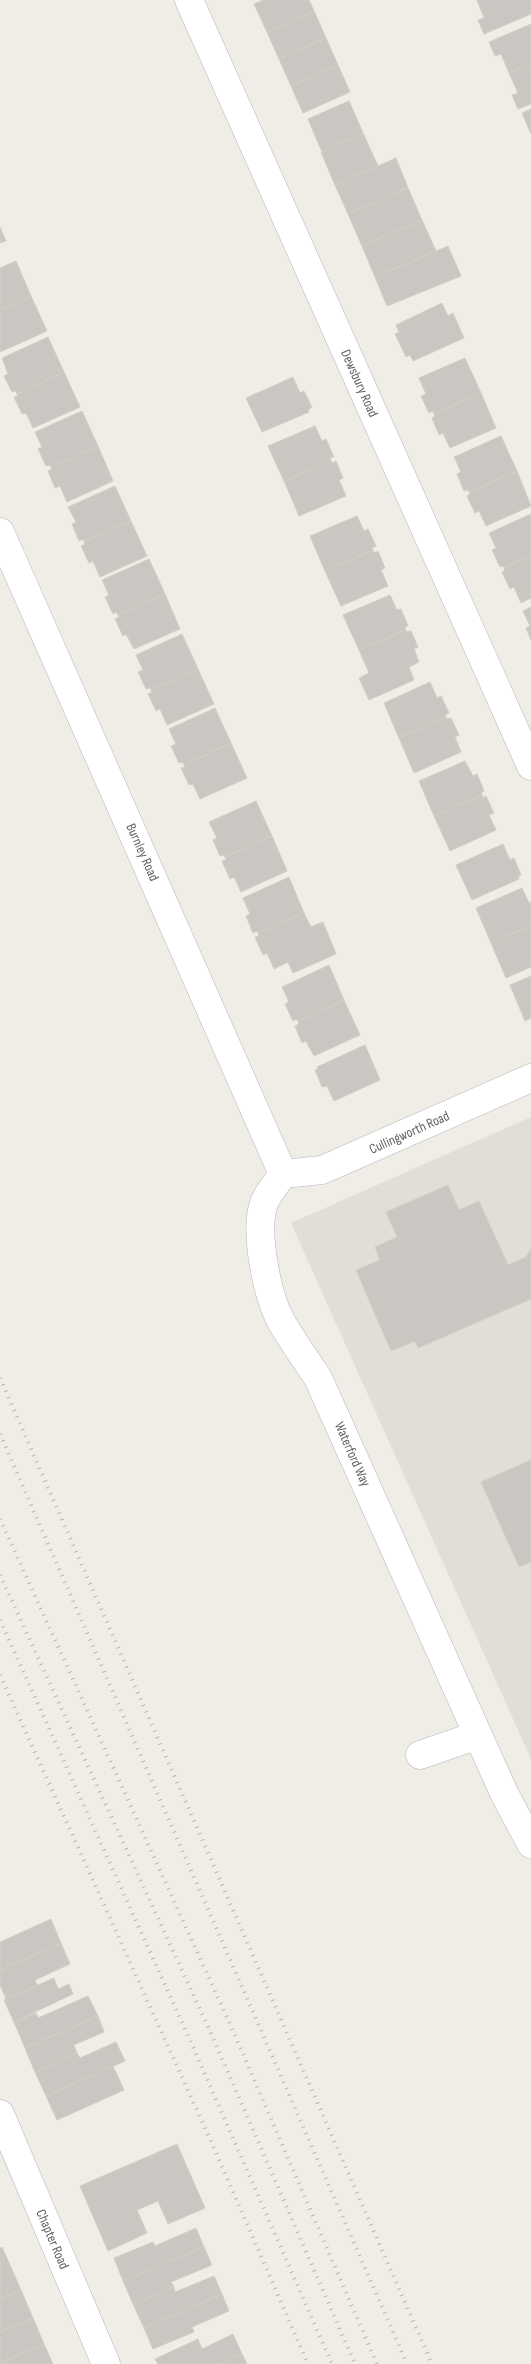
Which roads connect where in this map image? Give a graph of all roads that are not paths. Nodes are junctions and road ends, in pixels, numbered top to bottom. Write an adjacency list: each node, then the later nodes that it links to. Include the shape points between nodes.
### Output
1 (189, 0): 3 (street, Dewsbury Road)
2 (0, 532): 5 (street, Burnley Road)
3 (531, 766)
4 (531, 1078): 5 (street, Cullingworth Road, via 322,1170)
5 (283, 1174): 6 (street, Waterford Way, via 264,1203 262,1218 269,1288 281,1322 318,1378)
6 (478, 1735): 7 (street); 8 (street, Waterford Way)
7 (420, 1755)
8 (531, 1844)
9 (0, 2114): 10 (street, Chapter Road)
10 (10, 2165): 11 (street, Chapter Road)
11 (106, 2364)

